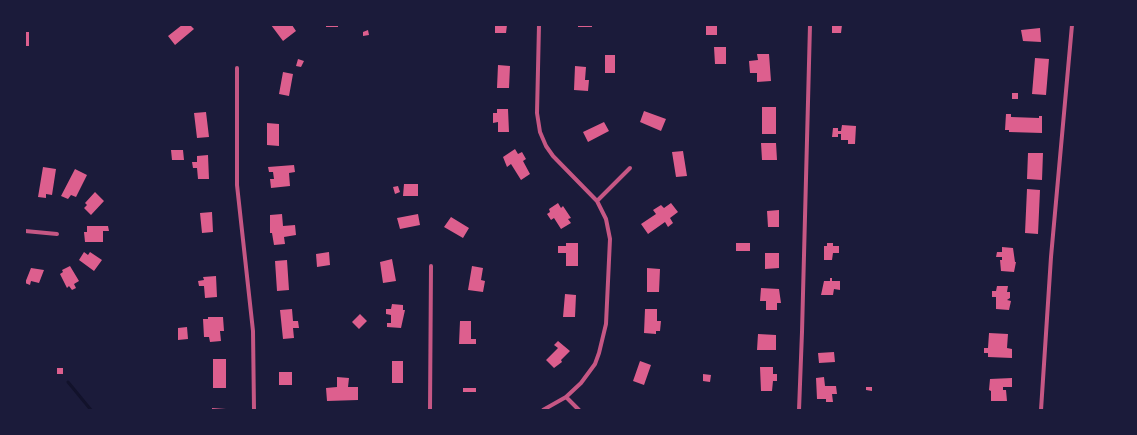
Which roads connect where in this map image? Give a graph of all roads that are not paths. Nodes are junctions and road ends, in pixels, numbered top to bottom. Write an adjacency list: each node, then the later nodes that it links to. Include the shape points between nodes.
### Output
1 (539, 25): 6 (street, via 537,113 540,132 553,156)
2 (810, 25): 15 (street)
3 (1072, 25): 16 (street, via 1051,257)
4 (236, 68): 11 (street, via 236,185 253,331)
5 (630, 168): 6 (street)
6 (596, 202): 10 (street, via 606,219 610,240 606,324 595,364 581,383)
7 (25, 231): 8 (street)
8 (57, 234)
9 (431, 266): 12 (street)
10 (566, 397): 13 (street); 14 (street)
11 (254, 410)
12 (430, 410)
13 (543, 410)
14 (578, 410)
15 (798, 410)
16 (1041, 410)

